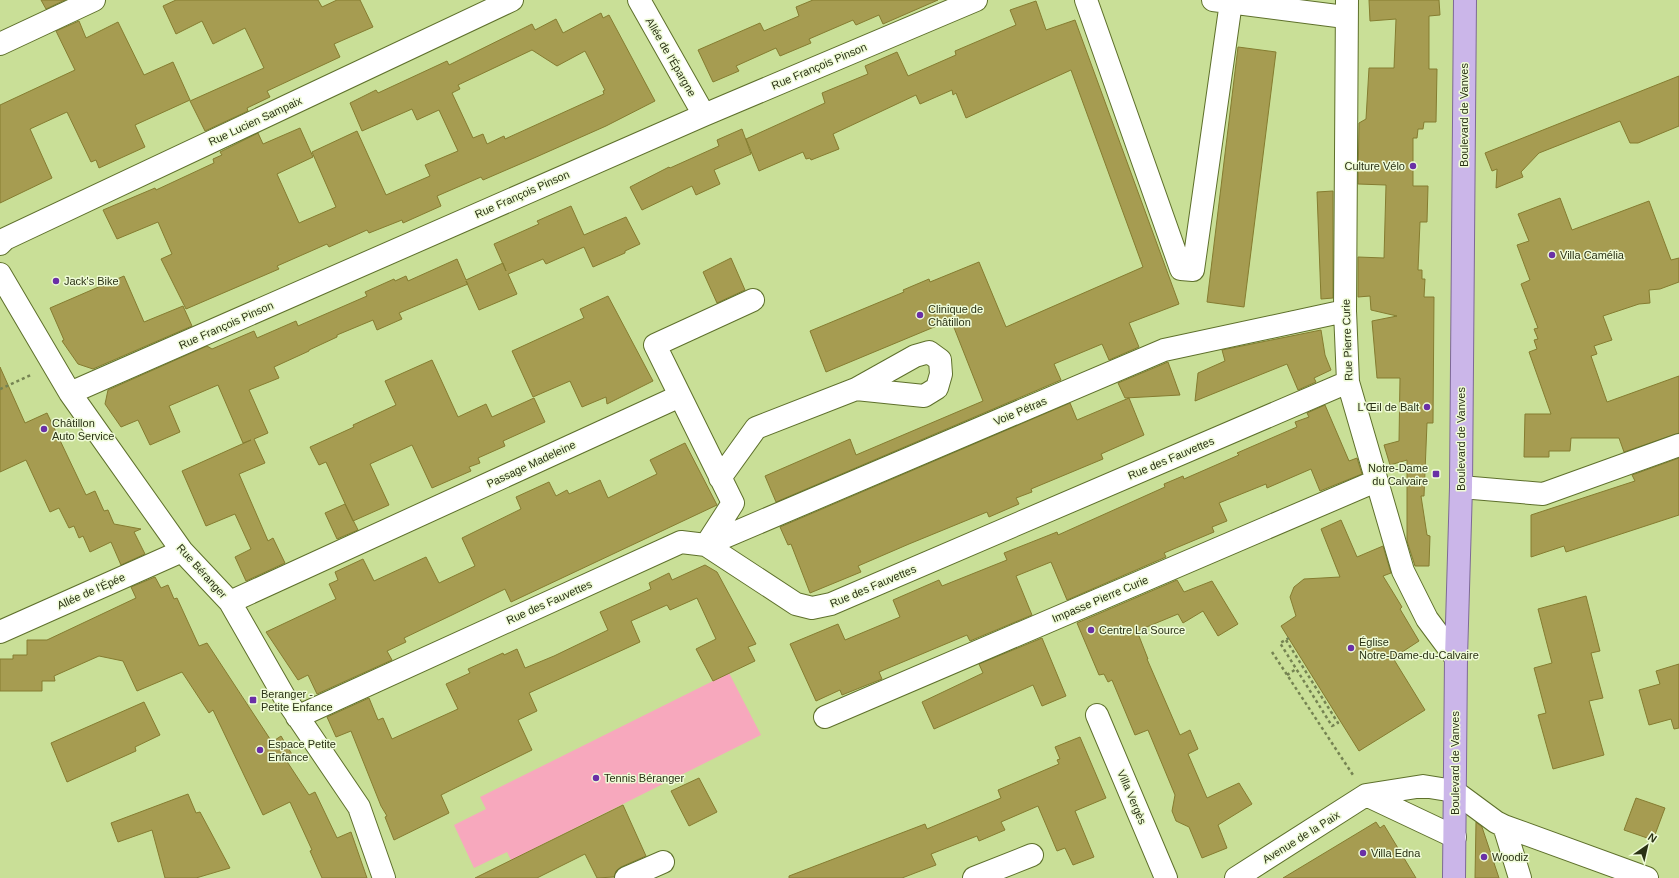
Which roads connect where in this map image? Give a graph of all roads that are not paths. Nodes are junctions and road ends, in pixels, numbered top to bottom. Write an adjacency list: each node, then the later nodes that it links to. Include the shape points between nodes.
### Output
1 (94, 0): 10 (street)
2 (512, 0): 12 (street, Rue Lucien Sampaix, via 5,239)
3 (639, 0): 11 (street, Allée de l'Épargne)
4 (976, 0): 8 (street, Rue François Pinson)
5 (1086, 0): 7 (street, via 1181,270 1193,270)
6 (1464, 0): 23 (main road, Boulevard de Vanves)
7 (1222, 1): 9 (street)
8 (939, 7): 11 (street, Rue François Pinson)
9 (1346, 8): 15 (street, Rue Pierre Curie)
10 (0, 44)
11 (704, 115): 18 (street, Rue François Pinson)
12 (0, 244)
13 (0, 274): 18 (street, Rue Béranger)
14 (752, 300): 19 (street, via 655,345)
15 (1345, 311): 16 (street, Rue Pierre Curie); 24 (street, Voie Pétras, via 1164,350)
16 (1348, 382): 22 (street, Rue Pierre Curie); 24 (street, Rue des Fauvettes, via 831,604 812,608 796,604)
17 (856, 389): 21 (street, via 756,428)
18 (70, 393): 25 (street, Rue Béranger)
19 (680, 396): 21 (street); 26 (street, Passage Madeleine)
20 (1679, 445): 23 (street, via 1543,494)
21 (720, 478): 24 (street, via 732,503)
22 (1376, 481): 28 (street, Rue Pierre Curie, via 1403,571 1427,619); 31 (street, Impasse Pierre Curie)
23 (1461, 488): 28 (main road, Boulevard de Vanves)
24 (706, 544): 30 (street, Rue des Fauvettes, via 682,542)
25 (182, 551): 26 (street, Rue Béranger); 27 (street, Allée de l'Épée)
26 (230, 602): 30 (street, Rue Béranger)
27 (0, 632)
28 (1456, 658): 32 (main road, Boulevard de Vanves)
29 (1097, 715): 41 (street, Villa Vergès)
30 (298, 716): 38 (street, Rue Béranger, via 359,807)
31 (825, 717)
32 (1454, 791): 33 (street, Avenue de la Paix, via 1423,786); 34 (street); 35 (main road, Boulevard de Vanves)
33 (1366, 795): 35 (street); 42 (street, Avenue de la Paix)
34 (1504, 826): 44 (street); 45 (street)
35 (1455, 837): 43 (main road, Boulevard de Vanves)
36 (1032, 855): 40 (street)
37 (663, 862): 39 (street)
38 (384, 878)
39 (626, 878)
40 (974, 878)
41 (1166, 878)
42 (1236, 878)
43 (1454, 878)
44 (1520, 878)
45 (1647, 878)

